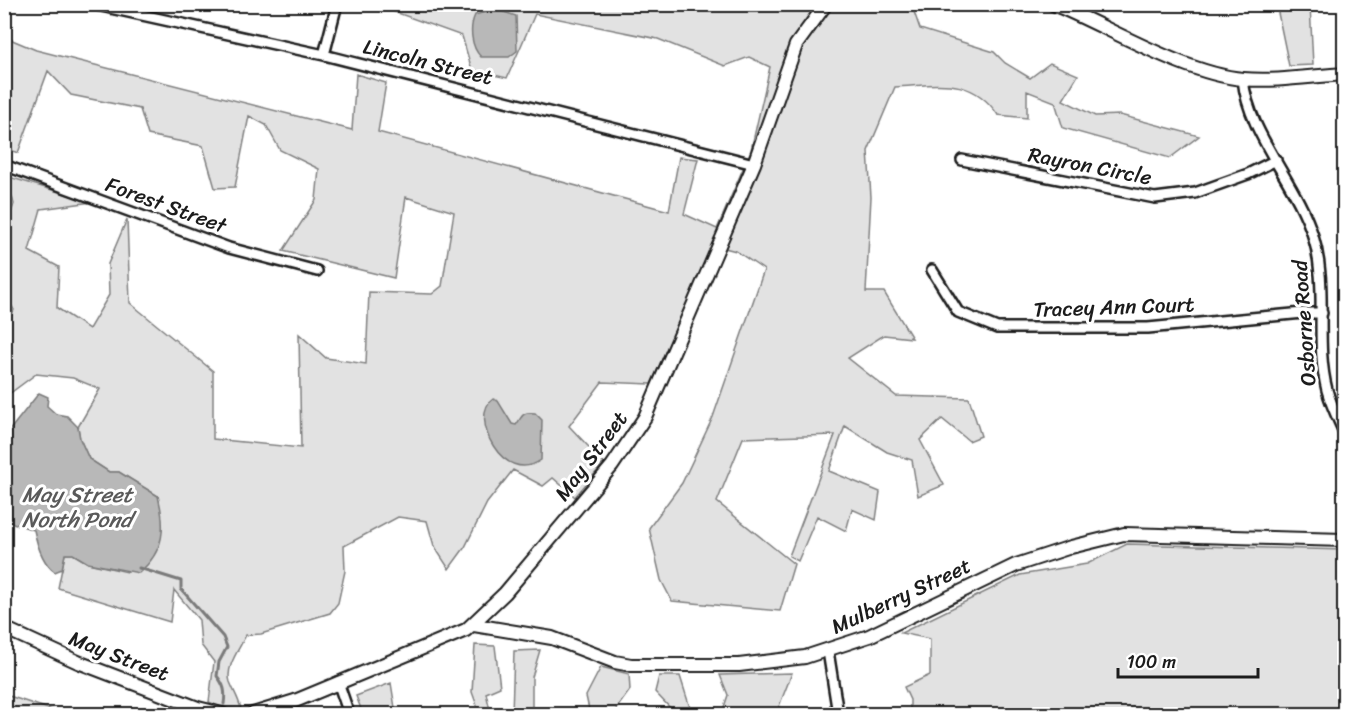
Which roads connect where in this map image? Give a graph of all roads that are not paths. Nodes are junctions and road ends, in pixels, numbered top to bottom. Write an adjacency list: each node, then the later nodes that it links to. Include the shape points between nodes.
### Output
1 (92, 4): 5 (street, Lincoln Street)
2 (337, 4): 5 (street)
3 (826, 4): 10 (street, May Street, via 796,45)
4 (1053, 4): 7 (street, via 1178,61)
5 (324, 55): 10 (street, Lincoln Street)
6 (1344, 74): 7 (street)
7 (1243, 79): 9 (street, Osborne Road, via 1249,105)
8 (962, 160): 9 (street, Rayron Circle, via 1155,198 1195,194)
9 (1276, 160): 14 (street, Osborne Road, via 1305,212 1313,236 1322,278)
10 (754, 164): 17 (street, May Street, via 635,434 540,552)
11 (4, 165): 13 (street, Forest Street, via 229,248)
12 (932, 270): 14 (street, Tracey Ann Court, via 958,312 997,328 1148,328)
13 (317, 271)
14 (1322, 313): 15 (street, Osborne Road, via 1327,390)
15 (1344, 432)
16 (1344, 540): 19 (street, Mulberry Street, via 1141,534 1105,537 997,573 869,636)
17 (474, 625): 19 (street, Mulberry Street, via 552,638 632,665 763,664); 20 (street, May Street, via 457,636)
18 (4, 628): 21 (street, May Street, via 78,662)
19 (828, 651): 24 (street)
20 (338, 682): 22 (street, May Street); 23 (street)
21 (222, 714)
22 (253, 714)
23 (349, 714)
24 (838, 714)

